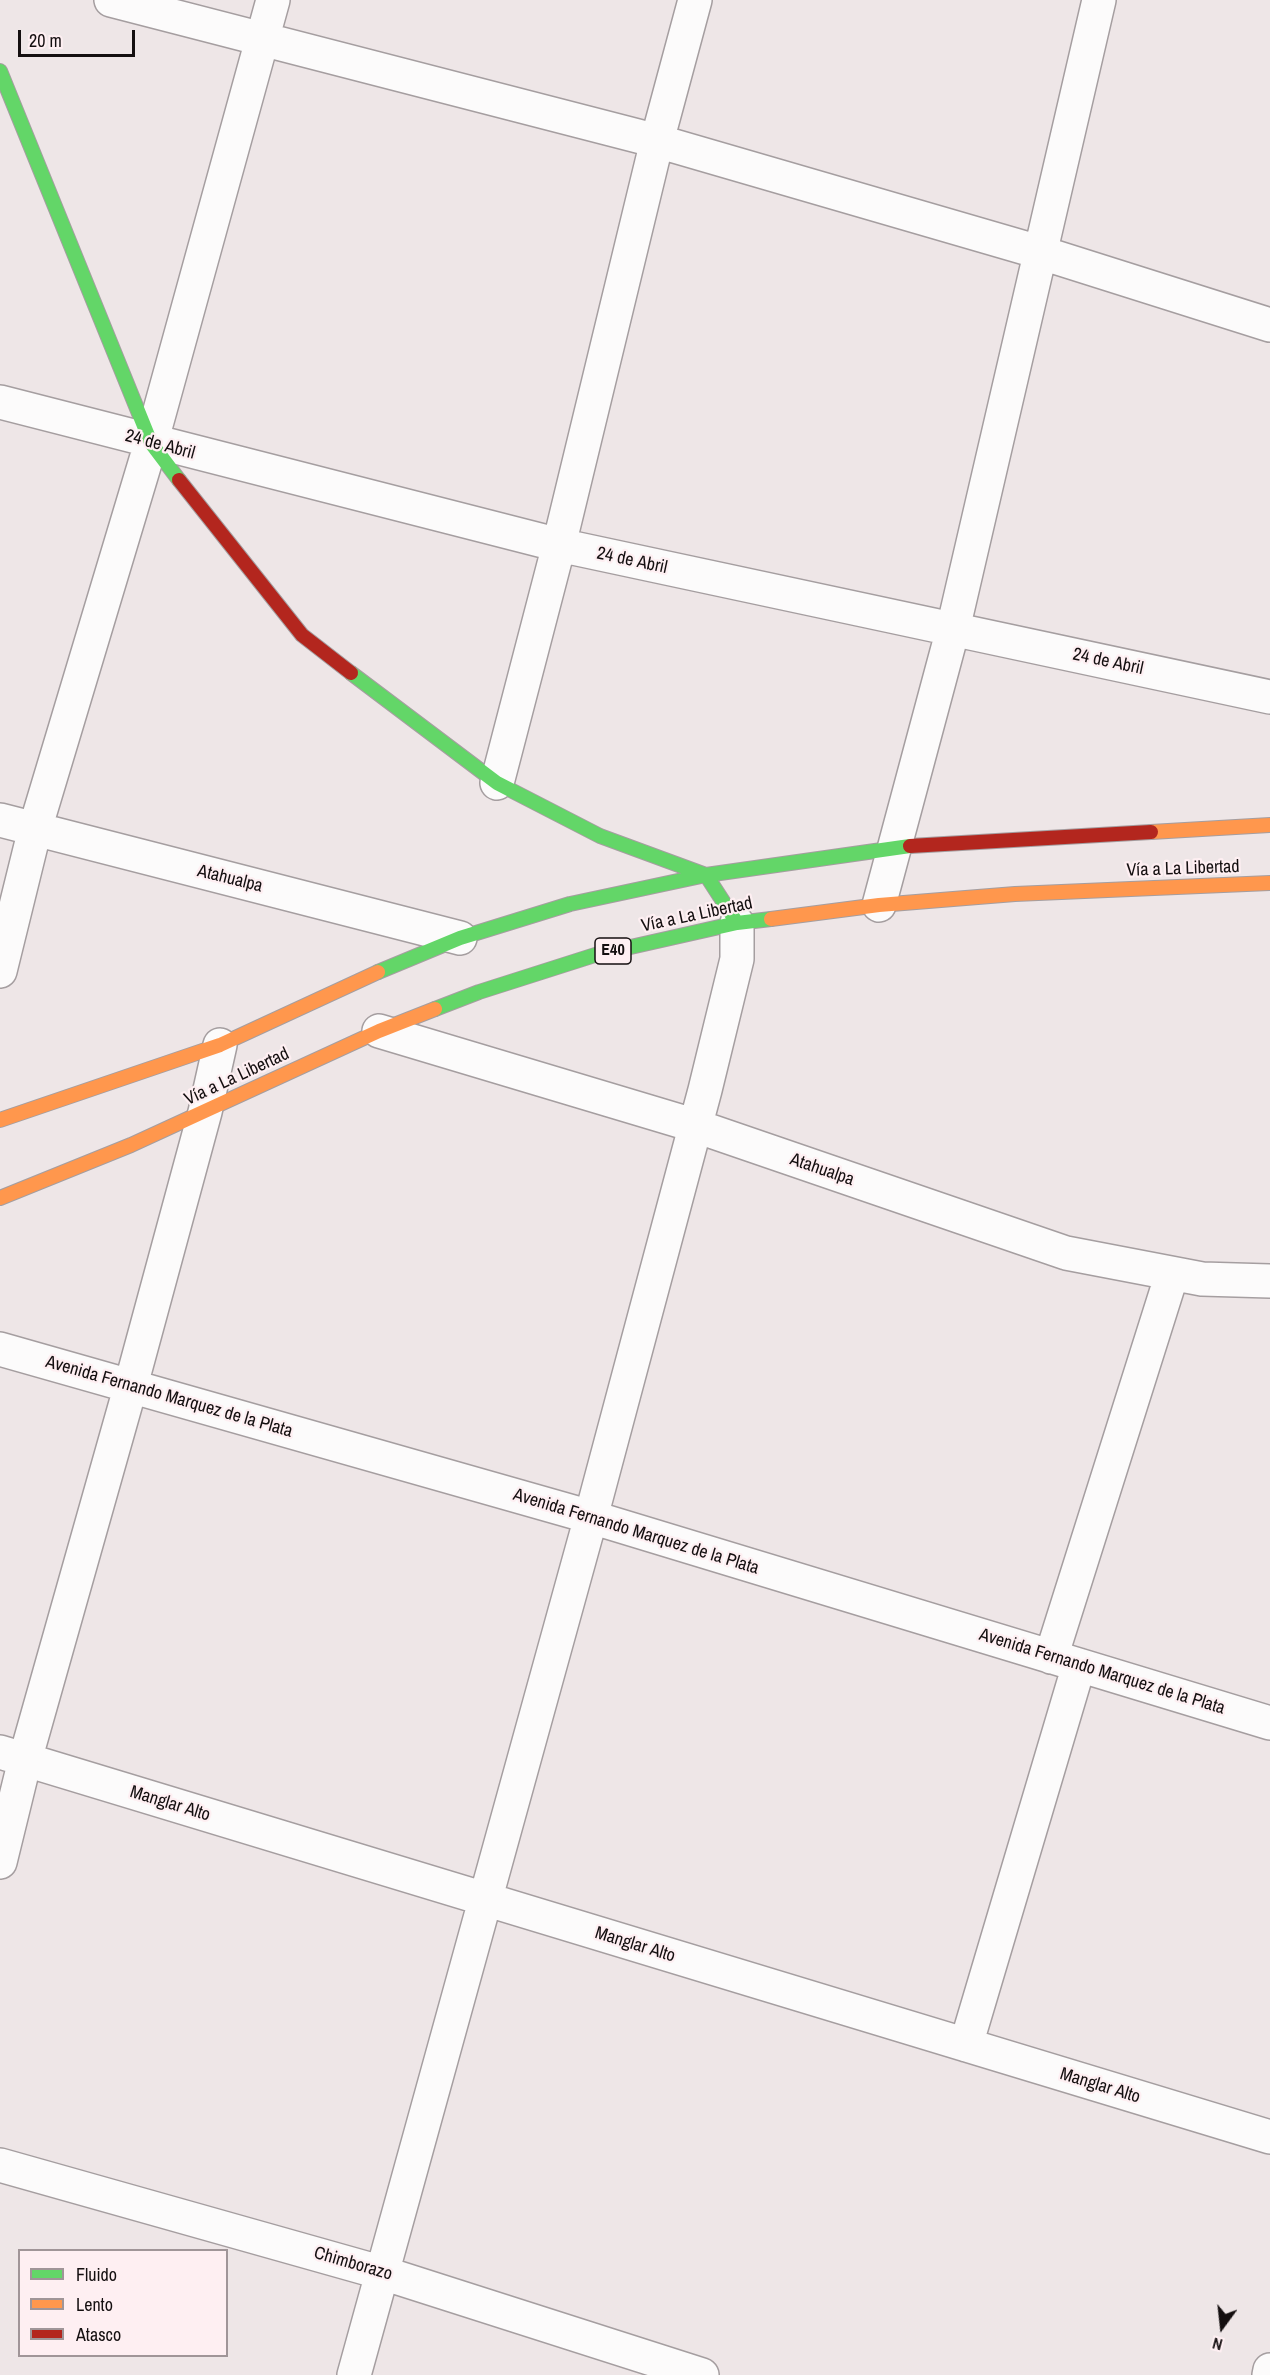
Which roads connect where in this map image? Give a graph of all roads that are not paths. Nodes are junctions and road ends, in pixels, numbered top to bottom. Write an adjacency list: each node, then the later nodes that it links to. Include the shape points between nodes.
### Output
1 (111, 0): 5 (street)
2 (273, 0): 5 (street)
3 (695, 0): 7 (street)
4 (1099, 0): 8 (street)
5 (263, 37): 7 (street); 11 (street)
6 (0, 71): 11 (main road)
7 (657, 141): 8 (street); 12 (street)
8 (1039, 252): 9 (street); 13 (street)
9 (1270, 325)
10 (0, 402): 11 (street, 24 de Abril)
11 (152, 443): 12 (street, 24 de Abril); 15 (main road, via 302,635); 18 (street)
12 (559, 545): 13 (street, 24 de Abril); 15 (street)
13 (952, 629): 14 (street, 24 de Abril); 19 (street)
14 (1270, 697)
15 (497, 783): 20 (main road, via 600,836)
16 (0, 820): 18 (street, Atahualpa)
17 (1270, 825): 19 (main road, Vía a La Libertad)
18 (35, 829): 24 (street, Atahualpa); 25 (street)
19 (895, 847): 20 (main road, Vía a La Libertad); 22 (street)
20 (706, 875): 23 (main road); 24 (main road, Vía a La Libertad, via 570,904)
21 (1270, 883): 22 (main road, Vía a La Libertad / E40, via 1015,894)
22 (879, 905): 23 (main road, Vía a La Libertad / E40)
23 (737, 923): 26 (main road, Vía a La Libertad / E40, via 595,956 479,992); 30 (street, via 737,959)
24 (460, 938): 27 (main road, Vía a La Libertad, via 343,987)
25 (0, 971)
26 (379, 1031): 28 (main road, Vía a La Libertad / E40); 30 (street, Atahualpa)
27 (220, 1046): 28 (street); 29 (main road, Vía a La Libertad)
28 (205, 1112): 31 (main road, Vía a La Libertad / E40); 35 (street)
29 (0, 1120)
30 (693, 1125): 32 (street, Atahualpa, via 1066,1253); 36 (street)
31 (0, 1198)
32 (1172, 1274): 33 (street, Atahualpa); 37 (street)
33 (1270, 1281)
34 (0, 1349): 35 (street, Avenida Fernando Marquez de la Plata)
35 (131, 1385): 36 (street, Avenida Fernando Marquez de la Plata); 39 (street)
36 (591, 1517): 37 (street, Avenida Fernando Marquez de la Plata); 41 (street)
37 (1065, 1661): 38 (street, Avenida Fernando Marquez de la Plata); 42 (street)
38 (1270, 1723)
39 (12, 1756): 40 (street); 41 (street, Manglar Alto)
40 (0, 1862)
41 (487, 1900): 42 (street, Manglar Alto); 45 (street)
42 (966, 2045): 43 (street, Manglar Alto)
43 (1270, 2137)
44 (0, 2165): 45 (street, Chimborazo)
45 (383, 2273): 47 (street); 48 (street, Chimborazo)
46 (1270, 2370): 49 (street)
47 (354, 2375)
48 (702, 2375)
49 (1269, 2375)

